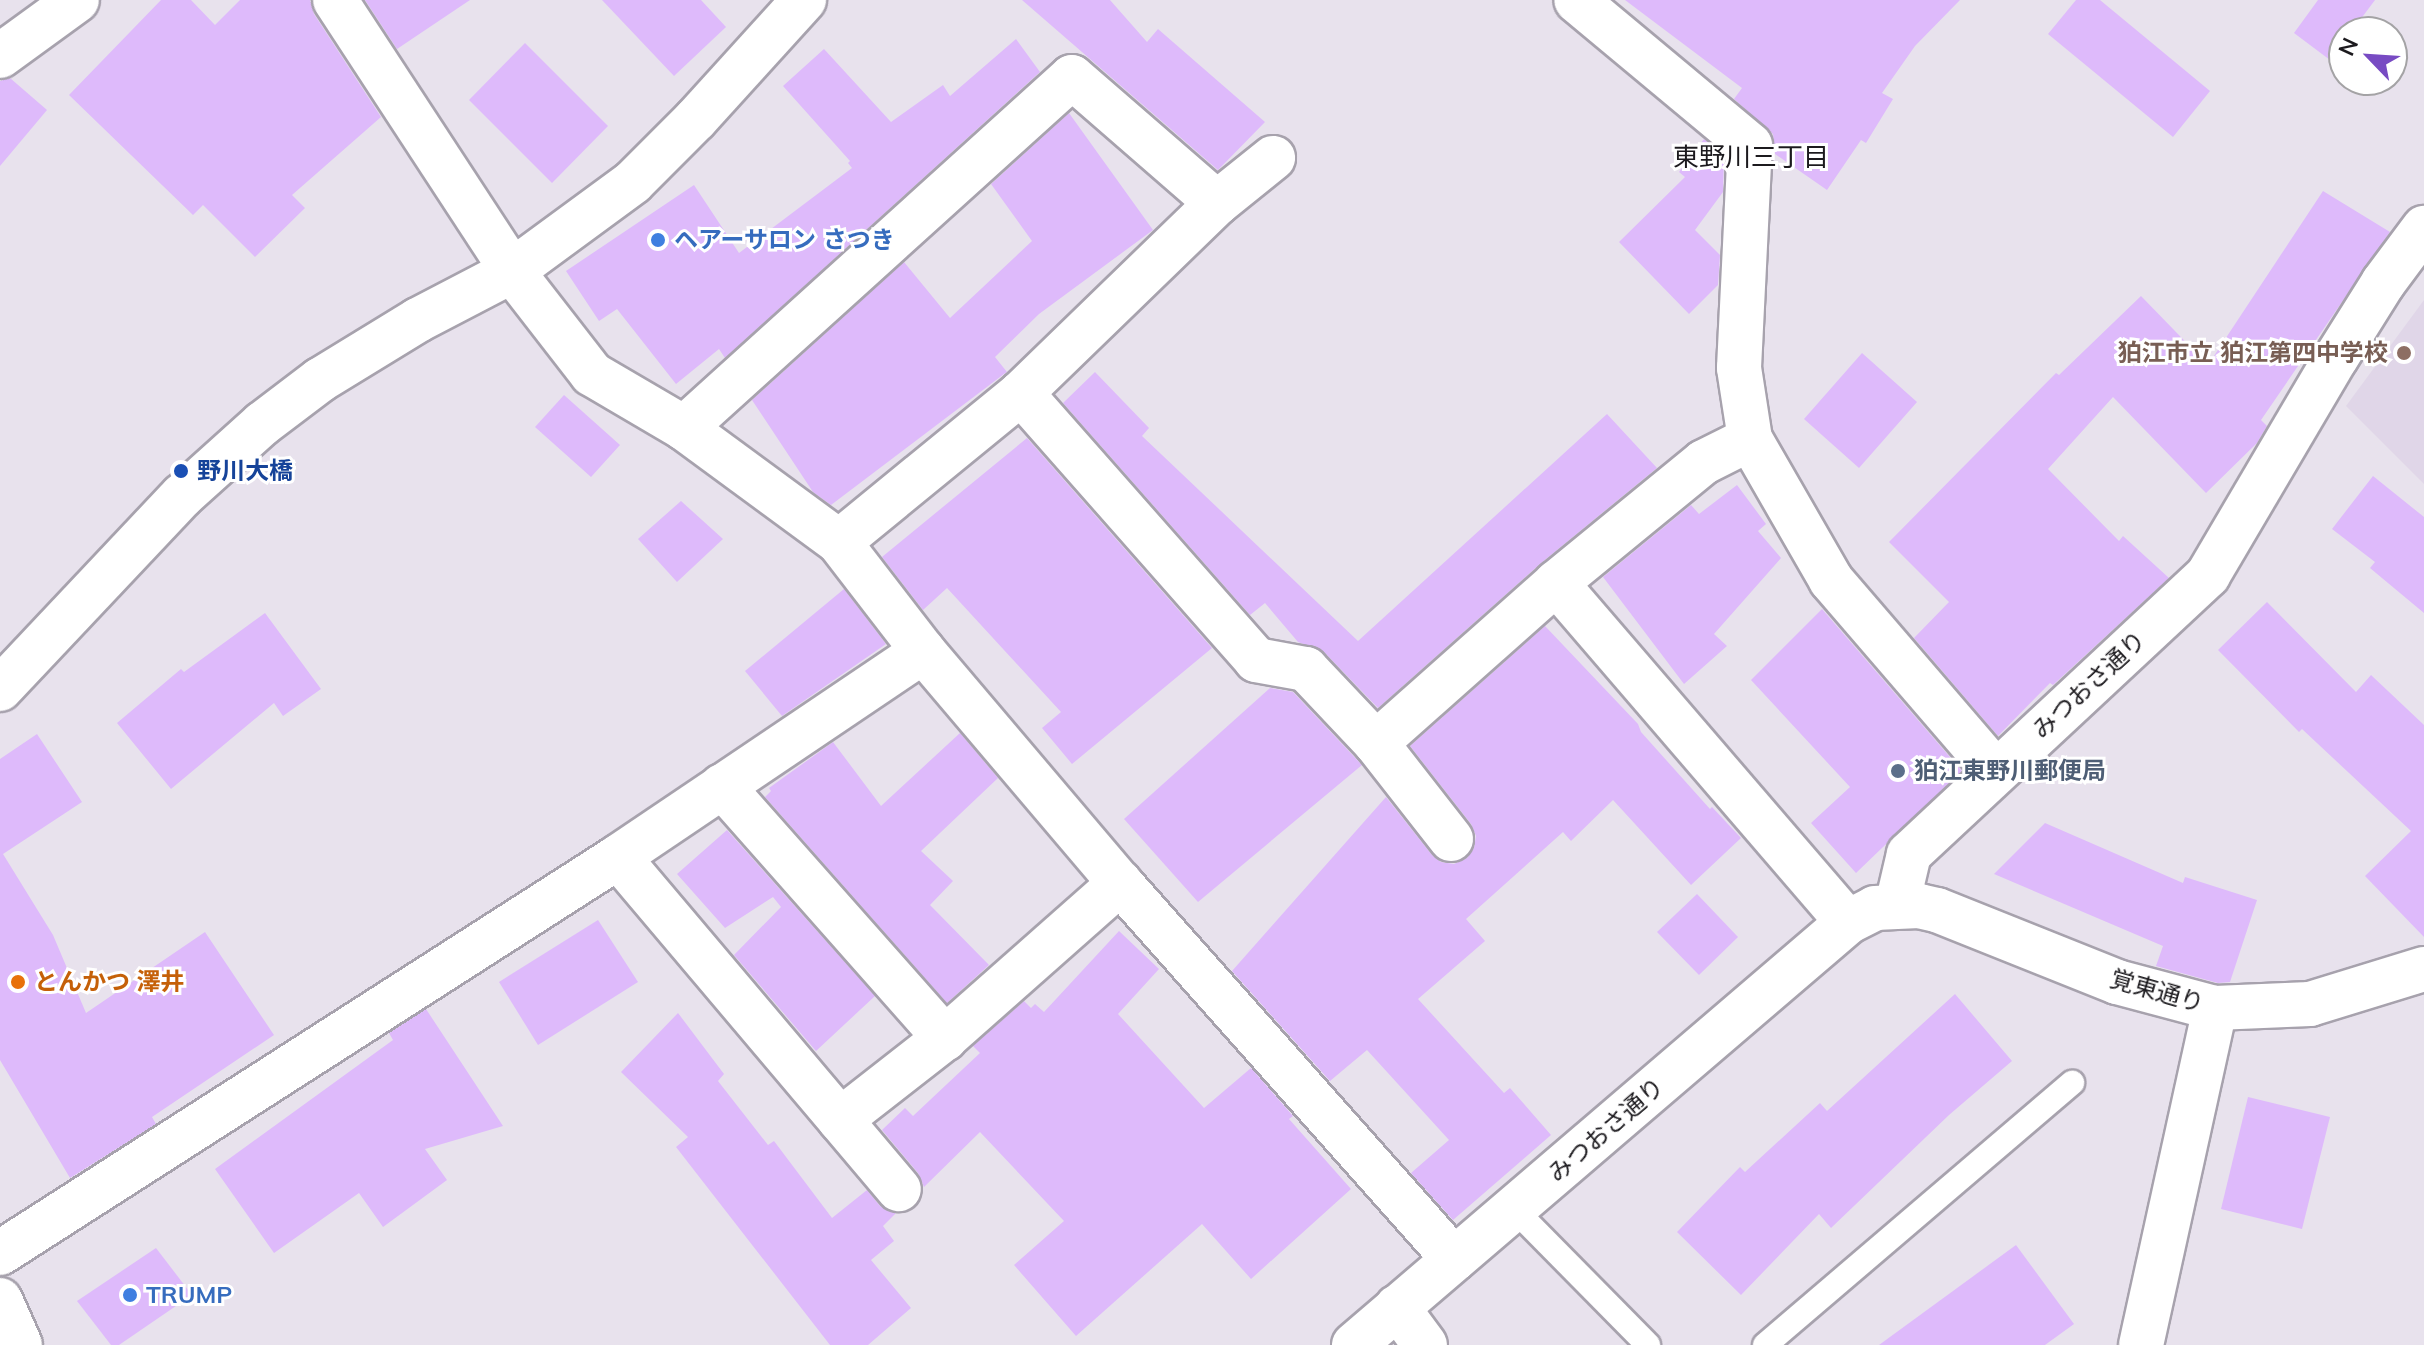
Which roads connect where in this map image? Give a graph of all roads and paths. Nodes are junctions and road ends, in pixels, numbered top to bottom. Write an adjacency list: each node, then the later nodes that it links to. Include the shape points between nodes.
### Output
1 (77, 0): 5 (street)
2 (335, 0): 9 (street)
3 (804, 0): 9 (street, via 633,182)
4 (1576, 0): 12 (street, via 1750,145 1739,368)
5 (0, 56)
6 (1273, 158): 7 (street)
7 (1217, 203): 10 (street); 11 (street, via 1072,77)
8 (2424, 228): 18 (street, みつおさ通り, via 2336,358 2208,575)
9 (512, 271): 11 (street, via 592,374); 16 (street, via 320,380 262,424 182,496)
10 (1021, 393): 13 (street); 17 (street, via 1256,660 1306,669)
11 (684, 428): 13 (street)
12 (1750, 439): 14 (street, via 1704,462); 18 (street, via 1831,580)
13 (839, 542): 15 (street)
14 (1556, 583): 17 (street); 24 (street)
15 (923, 651): 19 (street); 22 (street)
16 (0, 689)
17 (1376, 743): 20 (street)
18 (1996, 772): 23 (street, みつおさ通り, via 1909,854)
19 (722, 786): 21 (street); 27 (street)
20 (1451, 839)
21 (618, 857): 29 (street); 32 (street)
22 (1120, 883): 27 (street); 33 (street)
23 (1897, 905): 24 (street, みつおさ通り, via 1875,908); 26 (street, 覚東通り, via 1937,910 2117,982)
24 (1848, 922): 31 (street, みつおさ通り)
25 (2424, 969): 26 (street, 覚東通り, via 2310,1004)
26 (2215, 1008): 41 (street)
27 (945, 1038): 29 (street)
28 (2072, 1083): 40 (lane)
29 (840, 1120): 30 (street)
30 (899, 1189)
31 (1514, 1209): 33 (street, みつおさ通り); 39 (lane)
32 (0, 1253)
33 (1454, 1259): 35 (street, みつおさ通り)
34 (0, 1300): 36 (street)
35 (1397, 1307): 37 (street, みつおさ通り); 38 (street)
36 (20, 1345)
37 (1354, 1345)
38 (1425, 1345)
39 (1648, 1345)
40 (1765, 1345)
41 (2141, 1345)

